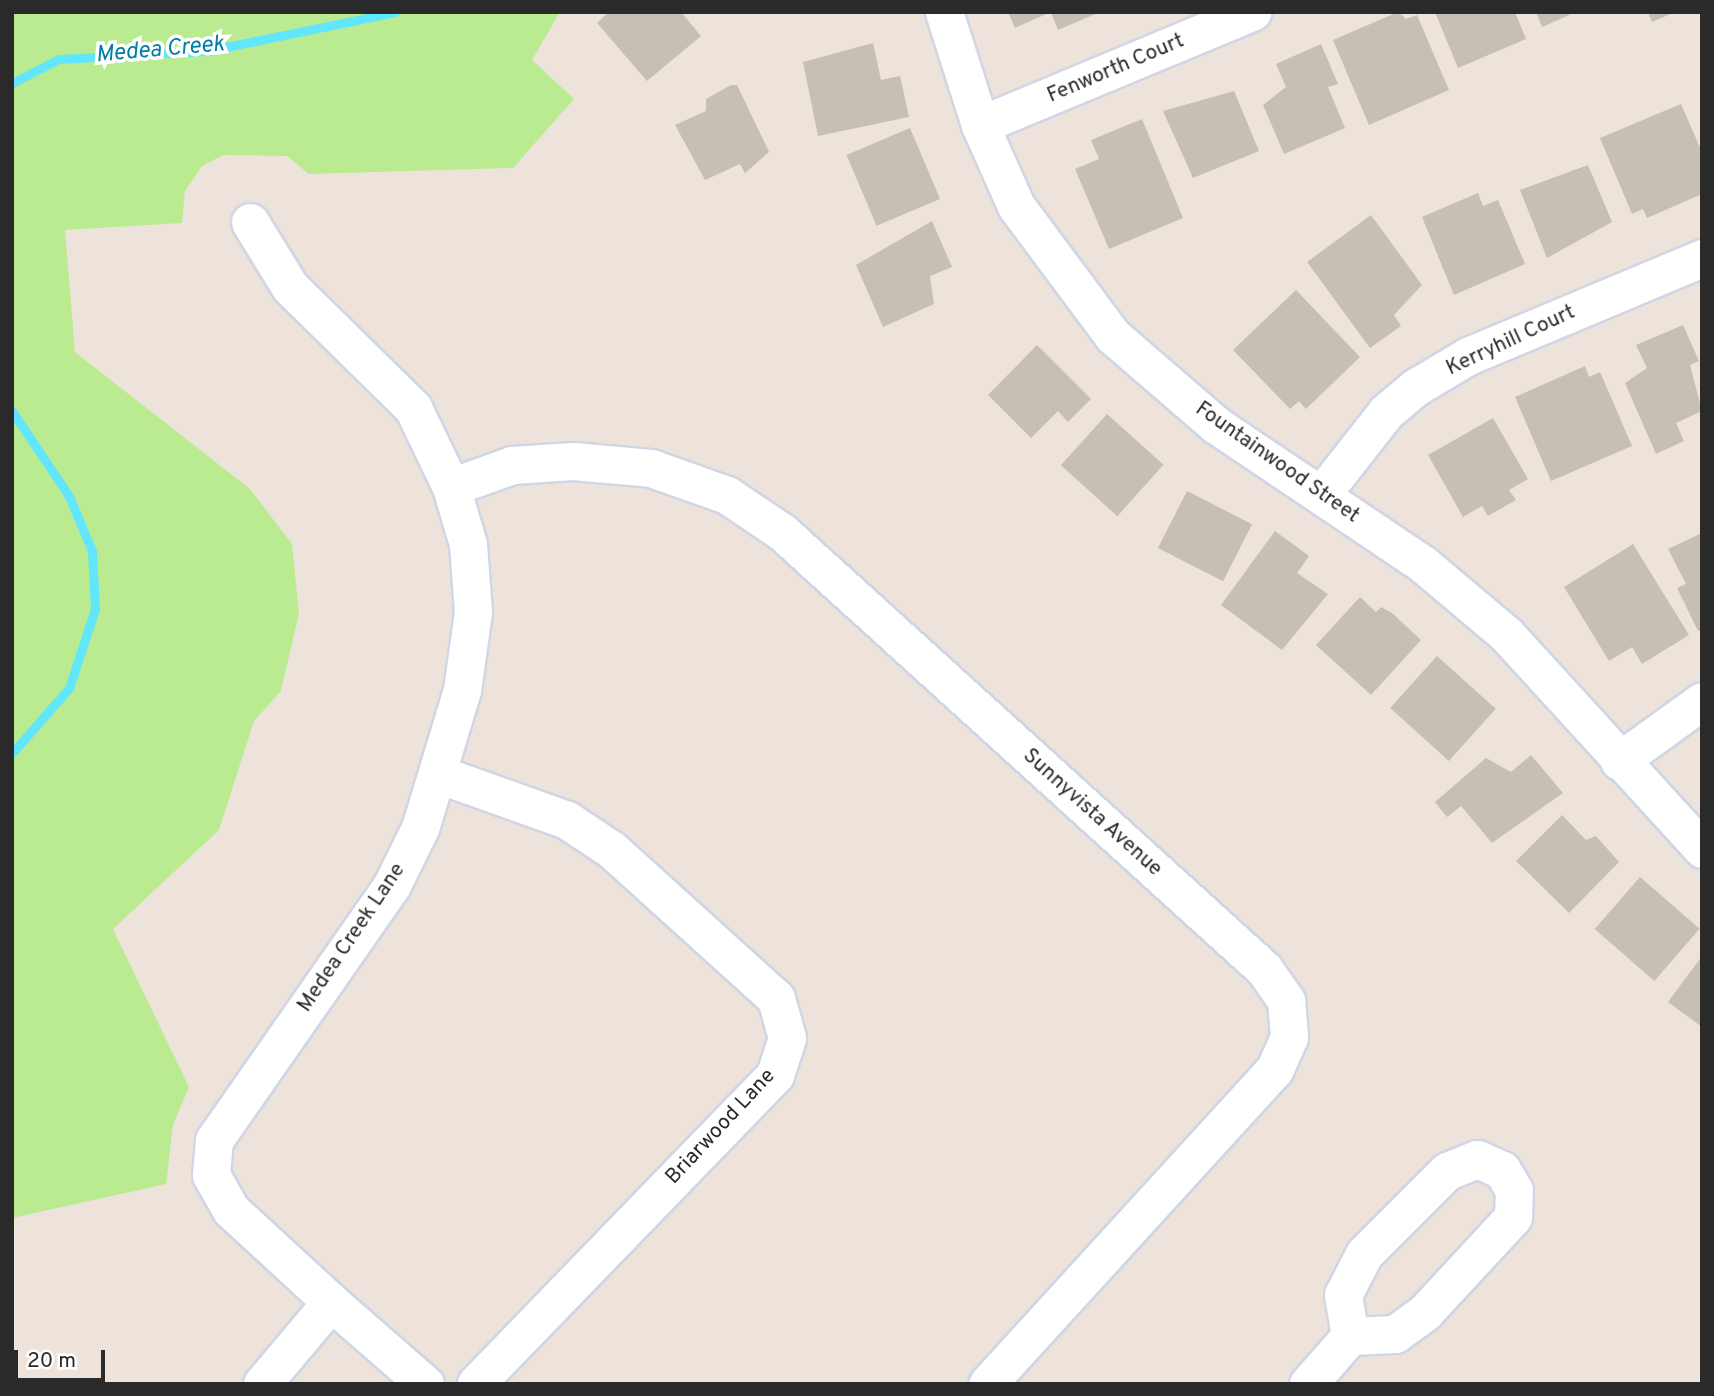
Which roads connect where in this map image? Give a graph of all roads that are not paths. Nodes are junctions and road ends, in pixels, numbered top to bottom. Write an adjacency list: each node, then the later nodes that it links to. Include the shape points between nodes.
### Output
1 (944, 12): 3 (street, Fountainwood Street)
2 (1252, 12): 3 (street, Fenworth Court)
3 (980, 125): 7 (street, Fountainwood Street, via 1016,206 1113,336 1216,425)
4 (250, 222): 6 (street, Medea Creek Lane, via 290,287 413,408)
5 (1702, 258): 7 (street, Kerryhill Court, via 1468,356 1416,387 1387,412)
6 (451, 487): 10 (street, Medea Creek Lane, via 468,544 473,612 462,691); 17 (street, Sunnyvista Avenue, via 512,465 573,461 651,468 726,495 813,560 1264,969 1286,1001 1289,1037 1274,1070)
7 (1321, 495): 9 (street, Fountainwood Street, via 1424,565 1506,634)
8 (1702, 701): 9 (street)
9 (1619, 761): 11 (street, Fountainwood Street)
10 (438, 774): 12 (street, Medea Creek Lane, via 392,885 214,1140 211,1175 231,1210); 16 (street, Briarwood Lane, via 567,820 612,850 776,998 787,1038 775,1075)
11 (1702, 849)
12 (331, 1302): 14 (street); 15 (street)
13 (1350, 1336): 13 (street, via 1343,1296 1364,1254 1447,1171 1477,1159 1502,1170 1514,1190 1513,1217 1504,1227 1425,1312 1395,1334); 18 (street)
14 (262, 1384)
15 (425, 1384)
16 (476, 1384)
17 (987, 1384)
18 (1308, 1384)

